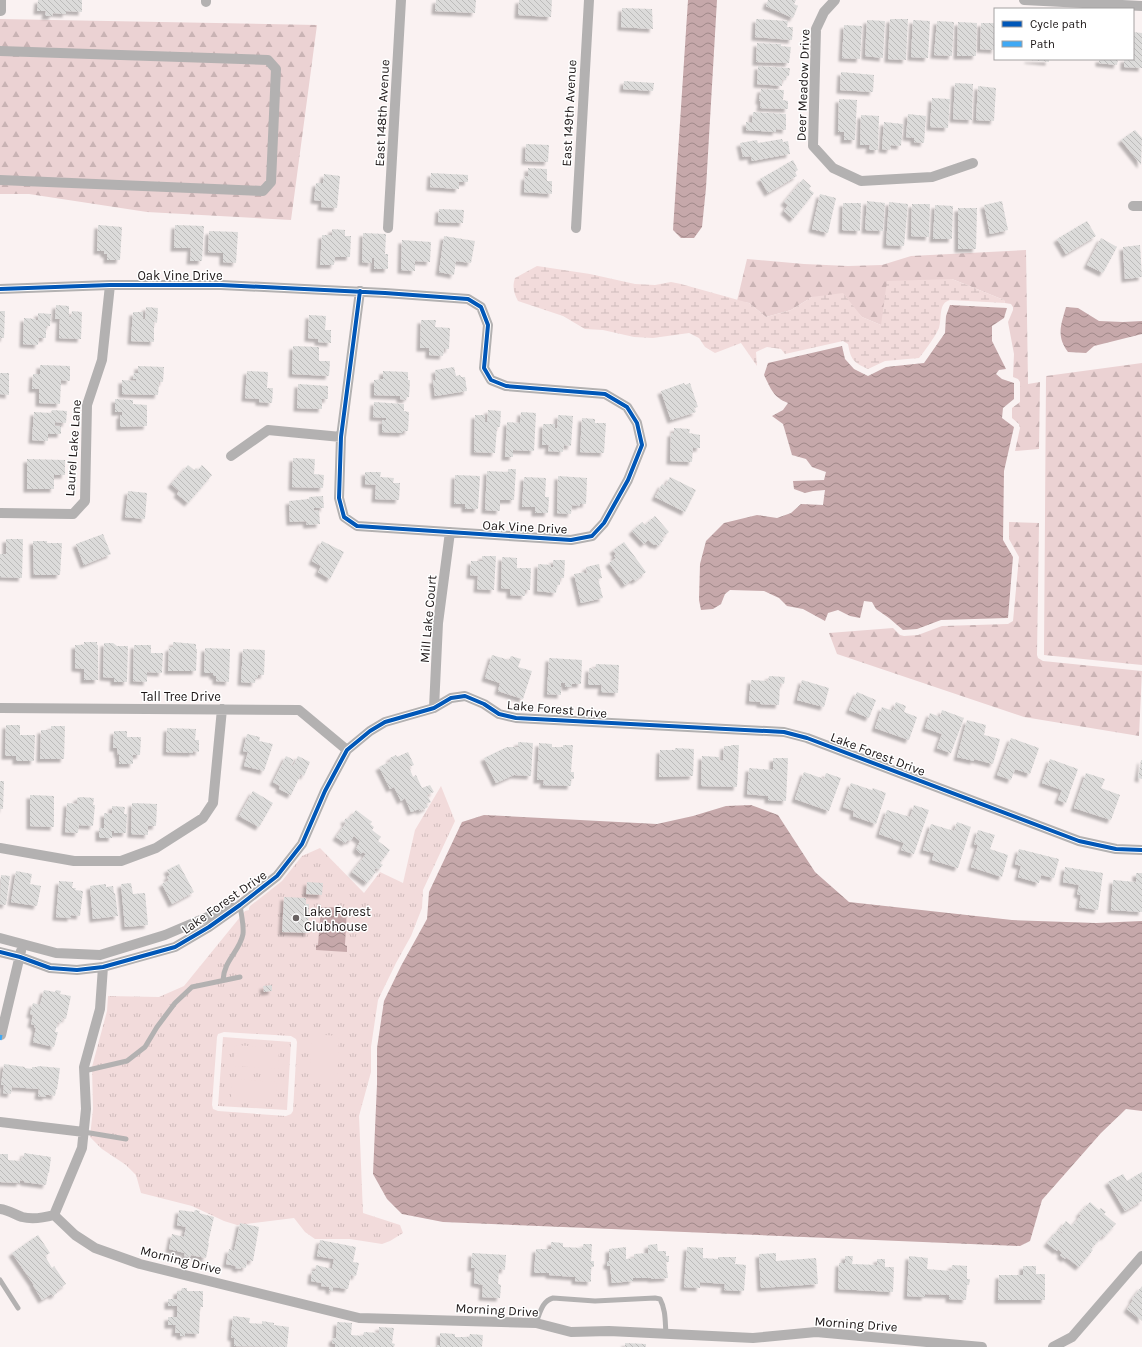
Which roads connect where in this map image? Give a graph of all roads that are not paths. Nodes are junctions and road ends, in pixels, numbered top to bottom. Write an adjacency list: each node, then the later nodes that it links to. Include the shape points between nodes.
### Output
1 (1, 0): 8 (street)
2 (401, 0): 12 (street, East 148th Avenue)
3 (589, 0): 13 (street, East 149th Avenue)
4 (835, 0): 10 (street, Deer Meadow Drive, via 824,12 816,30 812,146 833,168 861,181 932,177)
5 (1024, 0): 6 (street)
6 (1044, 0): 7 (street)
7 (1142, 6)
8 (1, 11)
9 (0, 51): 11 (street, via 268,60 276,68 271,182 263,191)
10 (973, 163)
11 (0, 180)
12 (388, 228)
13 (576, 228)
14 (110, 285): 15 (street, Oak Vine Drive); 16 (street, Oak Vine Drive, via 221,285); 19 (street, Laurel Lake Lane, via 102,360 87,405 85,501 73,514)
15 (0, 289)
16 (360, 291): 17 (street, Oak Vine Drive); 20 (street, Oak Vine Drive, via 468,299 481,308 488,325 484,368 491,380 506,386 604,394 627,407 638,423 642,445 628,480 604,523 592,536 571,540)
17 (341, 437): 18 (street, via 268,430); 20 (street, Oak Vine Drive, via 339,498 344,517 357,526)
18 (231, 456)
19 (0, 513)
20 (450, 532): 22 (street, Mill Lake Court, via 438,623)
21 (0, 708): 23 (street, Tall Tree Drive)
22 (434, 708): 24 (street, Lake Forest Drive, via 385,722); 26 (street, Lake Forest Drive, via 451,698 465,696 499,714 516,718 784,732 807,738 1079,842 1116,849)
23 (222, 709): 24 (street, Tall Tree Drive, via 299,710); 25 (street, via 213,803 203,818 156,848 121,861 74,862)
24 (347, 750): 27 (street, Lake Forest Drive, via 325,791 302,844 277,876)
25 (0, 848)
26 (1142, 850)
27 (240, 905): 29 (street, Lake Forest Drive, via 165,935 100,955 56,953); 32 (street, Lake Forest Drive, via 175,947); 34 (lane, via 243,933 223,972)
28 (0, 938): 29 (street, Lake Forest Drive)
29 (22, 944): 31 (street)
30 (0, 952): 31 (street, Lake Forest Drive)
31 (20, 957): 32 (street, Lake Forest Drive, via 50,968 78,970); 35 (street)
32 (103, 967): 36 (street, via 100,1009)
33 (240, 977): 34 (lane)
34 (223, 980): 36 (lane, via 192,987 175,1003 145,1047 127,1061)
35 (1, 1035)
36 (84, 1071): 38 (street)
37 (0, 1122): 38 (street)
38 (84, 1132): 39 (lane); 41 (street, via 82,1148)
39 (126, 1139)
40 (0, 1209): 41 (street, via 37,1219)
41 (54, 1215): 45 (street, Morning Drive, via 75,1235 95,1248 140,1264 359,1318)
42 (1142, 1256): 48 (street, via 1072,1337)
43 (0, 1280): 44 (lane)
44 (18, 1308)
45 (536, 1323): 46 (street, Morning Drive, via 571,1332); 46 (lane, via 543,1304 553,1298 595,1301 655,1298 660,1299 662,1303)
46 (666, 1334): 47 (street, Morning Drive, via 753,1338 816,1332)
47 (982, 1347)
48 (1053, 1347)

